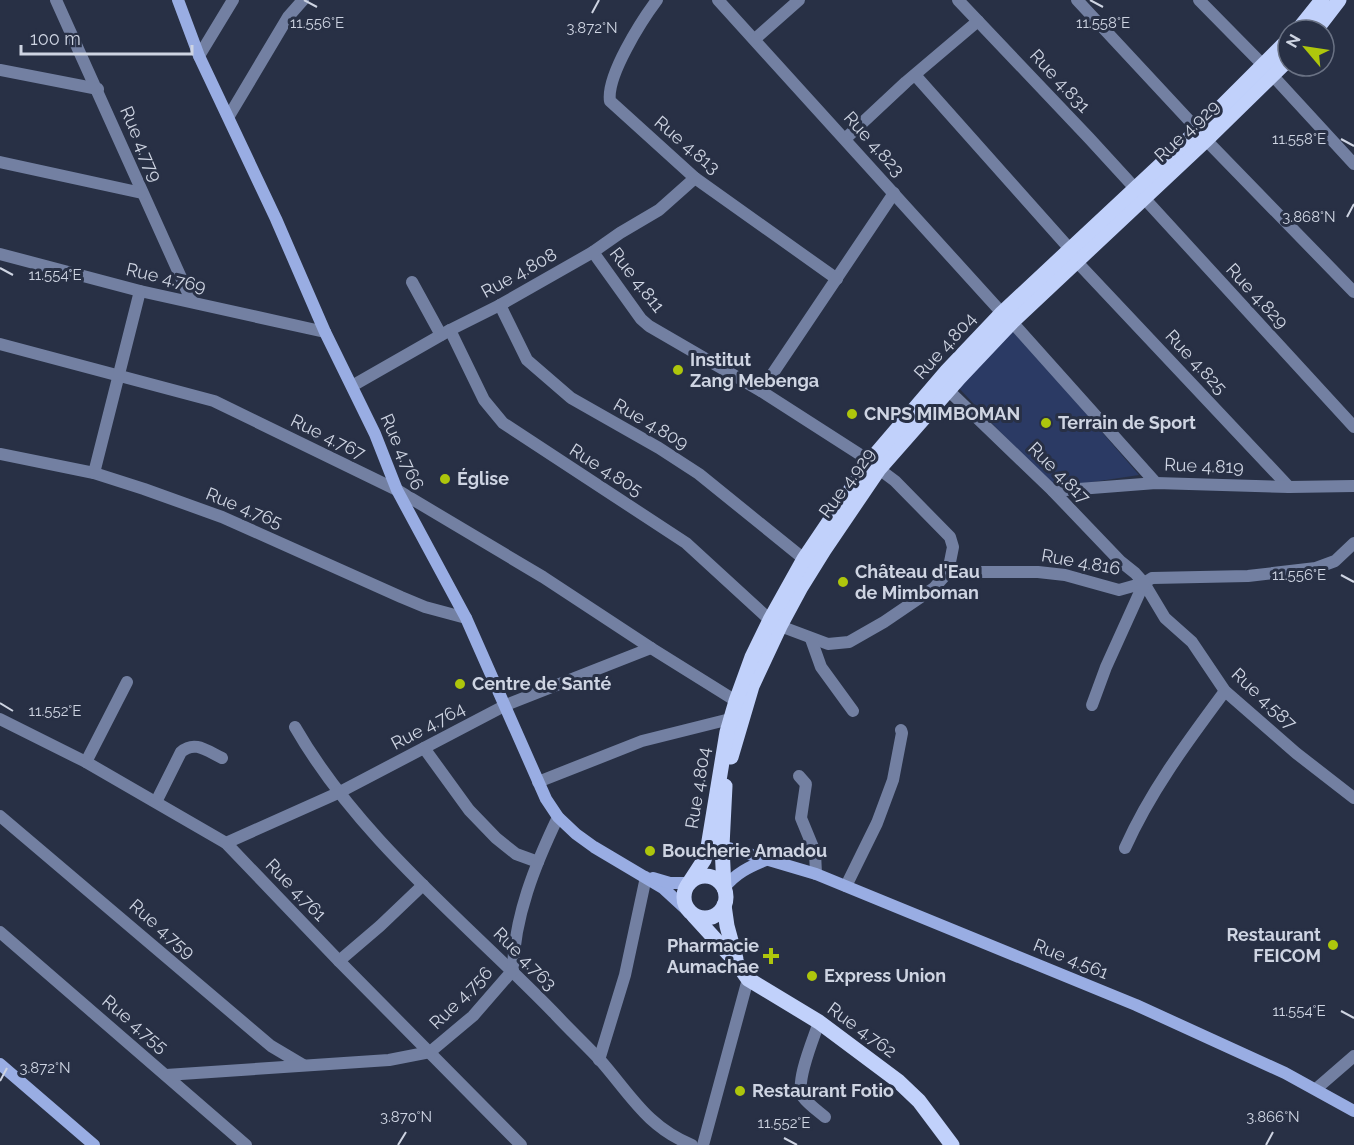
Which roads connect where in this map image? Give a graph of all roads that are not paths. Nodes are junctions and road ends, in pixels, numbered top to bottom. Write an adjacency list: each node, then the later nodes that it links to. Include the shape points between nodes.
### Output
1 (56, 0): 23 (street, Rue 4.779)
2 (178, 0): 17 (street, Rue 4.766)
3 (233, 0): 17 (street)
4 (303, 0): 24 (street, via 288,17)
5 (657, 0): 29 (street, Rue 4.813, via 624,53 611,86 610,101)
6 (718, 0): 16 (street, Rue 4.823)
7 (799, 0): 16 (street)
8 (958, 0): 15 (street, Rue 4.831)
9 (1077, 0): 25 (street)
10 (1199, 0): 21 (street)
11 (1322, 0): 13 (main road)
12 (1339, 0): 14 (main road)
13 (1308, 18)
14 (1325, 18)
15 (978, 21): 22 (street); 32 (street, Rue 4.831)
16 (754, 39): 26 (street, Rue 4.823)
17 (199, 56): 24 (street, Rue 4.766)
18 (1276, 60): 21 (main road, Rue 4.804)
19 (1276, 67): 21 (main road)
20 (0, 70): 23 (street)
21 (1269, 71): 25 (main road, Rue 4.804); 28 (street)
22 (915, 75): 26 (street); 35 (street, Rue 4.825)
23 (98, 89): 30 (street, Rue 4.779)
24 (229, 116): 43 (street, Rue 4.766)
25 (1202, 135): 32 (main road, Rue 4.804); 39 (street)
26 (845, 139): 31 (street, Rue 4.823)
27 (0, 162): 30 (street)
28 (1354, 165)
29 (695, 178): 33 (street, Rue 4.808, via 659,210); 36 (street, Rue 4.813)
30 (142, 193): 40 (street, Rue 4.779)
31 (894, 193): 36 (street); 42 (street, Rue 4.823)
32 (1139, 194): 35 (main road, Rue 4.804); 50 (street, Rue 4.829)
33 (592, 252): 41 (street, Rue 4.808); 49 (street, Rue 4.811, via 641,319)
34 (0, 254): 38 (street, Rue 4.769)
35 (1073, 255): 42 (main road, Rue 4.804); 56 (street, Rue 4.825)
36 (837, 279): 49 (street)
37 (412, 282): 44 (street, Rue 4.805)
38 (140, 291): 40 (street, Rue 4.769); 46 (street)
39 (1354, 292)
40 (192, 302): 43 (street, Rue 4.769)
41 (500, 305): 44 (street, Rue 4.808); 60 (street, Rue 4.809, via 527,360 570,398 699,474)
42 (1007, 317): 48 (main road, Rue 4.929); 52 (main road, Rue 4.804, via 947,371); 54 (street, Rue 4.823)
43 (325, 332): 47 (street, Rue 4.766)
44 (446, 332): 47 (street, Rue 4.808); 64 (street, Rue 4.805, via 484,400 503,423 686,543)
45 (0, 344): 46 (street, Rue 4.767)
46 (118, 374): 53 (street); 57 (street, Rue 4.767, via 214,401)
47 (352, 386): 57 (street, Rue 4.766)
48 (948, 390): 52 (main road, Rue 4.929); 58 (street, Rue 4.817)
49 (761, 391): 52 (street, Rue 4.811)
50 (1354, 427)
51 (0, 454): 53 (street, Rue 4.765)
52 (875, 465): 60 (main road, Rue 4.804); 61 (street, Rue 4.811, via 950,537 953,547); 64 (main road, Rue 4.929)
53 (94, 473): 63 (street, Rue 4.765, via 222,517 425,607)
54 (1156, 483): 56 (street, Rue 4.819); 58 (street, Rue 4.819)
55 (1354, 486): 56 (street, Rue 4.819)
56 (1289, 487)
57 (398, 490): 63 (street, Rue 4.766); 66 (street, Rue 4.767, via 543,577)
58 (1053, 491): 62 (street, Rue 4.817)
59 (1354, 543): 62 (street, Rue 4.816, via 1335,561 1316,568 1248,576 1152,578)
60 (804, 559): 64 (main road, Rue 4.804)
61 (948, 572): 62 (street, Rue 4.816, via 1038,572 1119,590); 65 (street, via 926,594 849,642 838,645)
62 (1144, 583): 68 (street, Rue 4.587, via 1165,618 1192,642); 71 (street)
63 (466, 618): 70 (street, Rue 4.766)
64 (775, 623): 65 (street); 69 (main road, Rue 4.804); 88 (main road, Rue 4.929, via 742,716 726,786)
65 (811, 639): 72 (street, via 821,667)
66 (651, 648): 69 (street, Rue 4.767); 70 (street, Rue 4.764)
67 (127, 682): 79 (street)
68 (1225, 691): 83 (street, Rue 4.587); 89 (street, via 1174,759)
69 (736, 700): 74 (main road, Rue 4.804)
70 (506, 705): 77 (street, Rue 4.764); 81 (street, Rue 4.766)
71 (1092, 705)
72 (853, 711)
73 (0, 719): 79 (street, Rue 4.761)
74 (730, 719): 81 (street, via 642,741); 94 (main road, Rue 4.804, via 708,847)
75 (295, 727): 82 (street, Rue 4.763)
76 (901, 730): 96 (street, via 893,780)
77 (424, 748): 82 (street, Rue 4.764); 91 (street, via 469,810 496,838 516,854)
78 (222, 758): 84 (street, via 188,746 181,752)
79 (86, 762): 84 (street, Rue 4.761)
80 (799, 776): 92 (street, via 806,784 801,818 815,852)
81 (538, 782): 86 (street, Rue 4.766)
82 (338, 793): 87 (street, Rue 4.764); 95 (street, Rue 4.763)
83 (1354, 798)
84 (156, 802): 87 (street, Rue 4.761)
85 (0, 816): 110 (street, Rue 4.759, via 271,1046)
86 (558, 817): 91 (street, Rue 4.756); 93 (street, Rue 4.766, via 594,847)
87 (226, 843): 101 (street, Rue 4.761)
88 (722, 846): 90 (street, Rue 4.561); 97 (main road, Rue 4.929)
89 (1125, 848)
90 (766, 860): 92 (street, Rue 4.561); 97 (street, via 742,870)
91 (538, 862): 103 (street, Rue 4.756, via 517,926)
92 (816, 874): 96 (street, Rue 4.561)
93 (646, 877): 94 (street, Rue 4.766); 99 (street, Rue 4.766); 108 (street, via 625,975)
94 (689, 883): 97 (main road, via 708,876); 99 (main road, via 684,900)
95 (423, 885): 101 (street); 103 (street, Rue 4.763)
96 (846, 886): 112 (street, Rue 4.561, via 1136,1005)
97 (724, 888): 98 (main road)
98 (724, 905): 99 (main road, via 712,917 700,918); 102 (main road)
99 (691, 913): 102 (main road)
100 (0, 932): 111 (street, Rue 4.755)
101 (339, 961): 106 (street, Rue 4.761)
102 (736, 962): 104 (main road, Rue 4.762)
103 (513, 970): 106 (street, Rue 4.756, via 473,1016); 108 (street, Rue 4.763)
104 (748, 979): 105 (main road, Rue 4.762); 119 (street)
105 (819, 1022): 114 (street, via 800,1088 803,1097); 120 (main road, Rue 4.762, via 898,1081 919,1101)
106 (430, 1052): 110 (street, Rue 4.756, via 389,1060); 117 (street, Rue 4.761)
107 (1354, 1056): 112 (street)
108 (599, 1060): 118 (street, Rue 4.763, via 653,1123)
109 (0, 1064): 115 (street)
110 (303, 1065): 111 (street, Rue 4.756)
111 (166, 1075): 116 (street, Rue 4.755)
112 (1316, 1089): 113 (street, Rue 4.561)
113 (1354, 1111)
114 (825, 1117)
115 (94, 1145)
116 (246, 1145)
117 (521, 1145)
118 (692, 1145)
119 (703, 1145)
120 (952, 1145)

